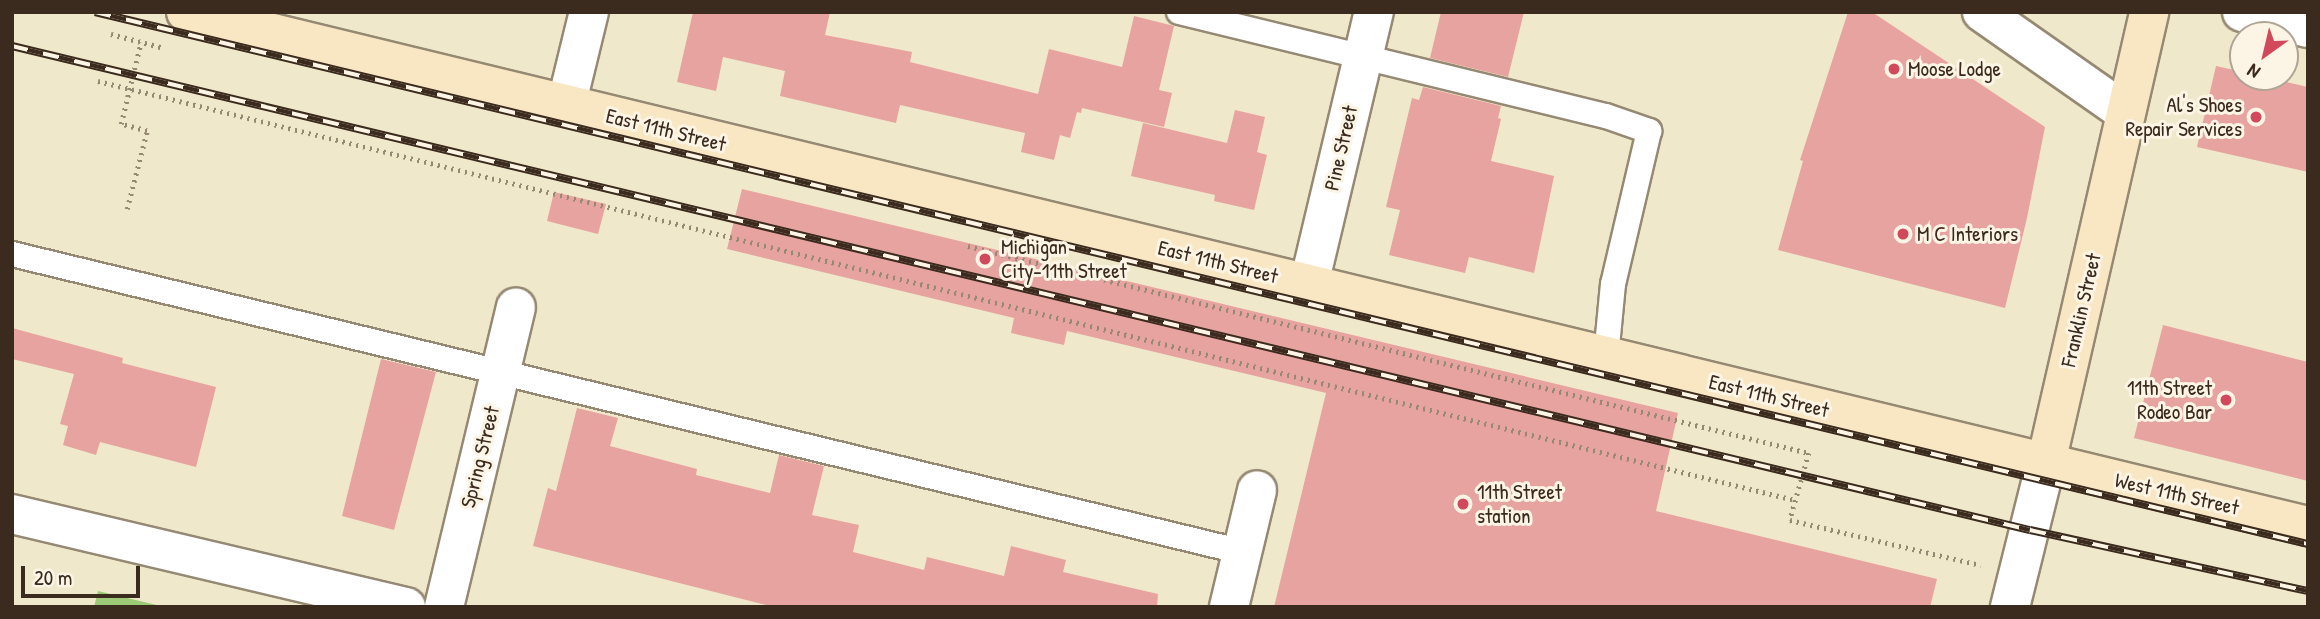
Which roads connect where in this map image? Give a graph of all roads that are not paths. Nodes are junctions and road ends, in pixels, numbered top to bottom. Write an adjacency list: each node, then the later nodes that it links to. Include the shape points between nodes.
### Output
1 (186, 12): 10 (street, East 11th Street)
2 (589, 12): 10 (street)
3 (1179, 12): 9 (lane)
4 (1374, 12): 9 (street, Pine Street)
5 (1982, 12): 11 (street)
6 (2149, 12): 11 (street, Franklin Street)
7 (2242, 12): 8 (street)
8 (2308, 28)
9 (1363, 56): 13 (street, Pine Street); 15 (lane, via 1606,116 1649,131 1613,284)
10 (565, 106): 13 (street, East 11th Street)
11 (2125, 112): 17 (street, Franklin Street)
12 (12, 254): 16 (lane)
13 (1308, 284): 15 (street, East 11th Street)
14 (516, 307): 16 (street, Spring Street)
15 (1606, 357): 17 (street, East 11th Street)
16 (501, 372): 21 (lane); 24 (street, Spring Street)
17 (2046, 463): 20 (street, West 11th Street); 22 (street, Franklin Street)
18 (1257, 490): 21 (street)
19 (12, 514): 23 (street)
20 (2308, 526)
21 (1242, 552): 25 (street)
22 (2015, 591)
23 (406, 607)
24 (444, 607)
25 (1229, 607)

